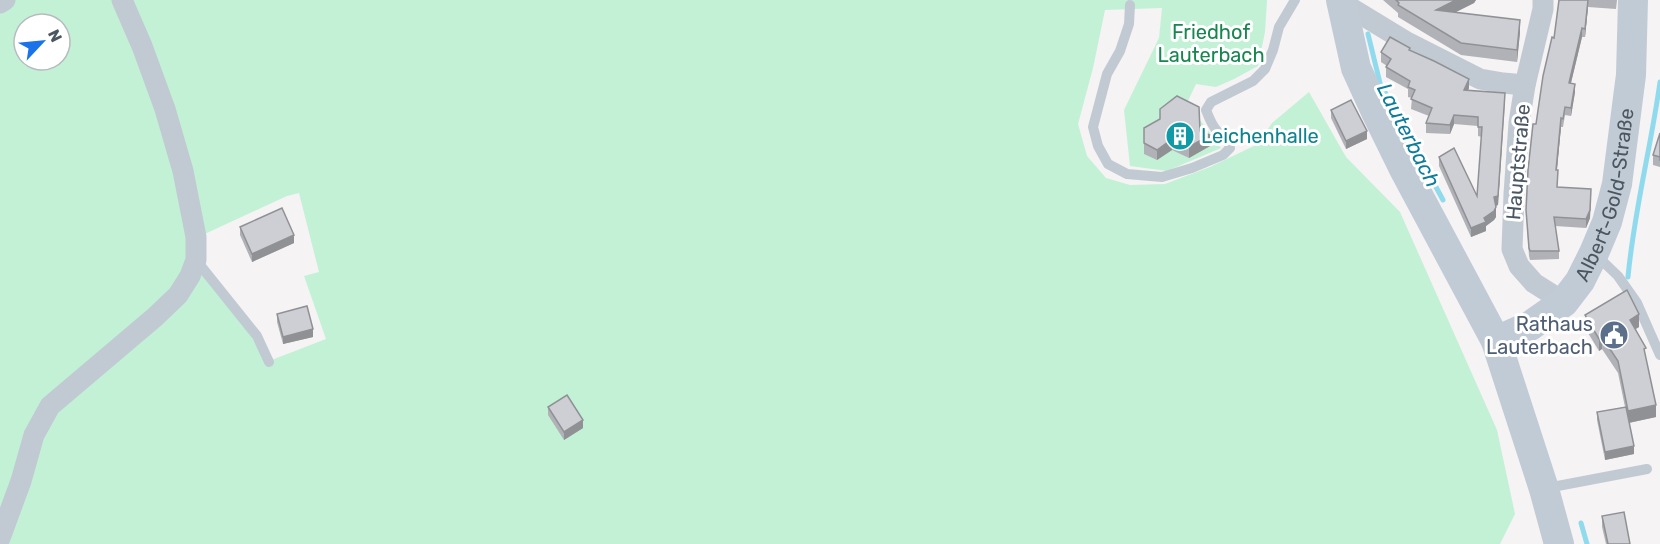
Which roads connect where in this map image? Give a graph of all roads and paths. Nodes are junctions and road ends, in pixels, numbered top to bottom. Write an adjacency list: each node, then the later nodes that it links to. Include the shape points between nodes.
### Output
1 (5, 0): 7 (street)
2 (122, 0): 11 (street, via 154,77 183,171)
3 (1294, 0): 8 (lane, via 1279,27 1265,69 1253,81 1211,102 1206,110 1211,124 1227,139 1230,148 1223,155 1162,177 1127,174 1108,164 1093,127 1107,74 1129,24)
4 (1543, 0): 9 (street, Hauptstraße)
5 (1633, 0): 10 (main road, Albert-Gold-Straße, via 1631,75 1617,184)
6 (1341, 1): 9 (street, via 1406,41 1480,79); 13 (main road, via 1356,68 1372,105)
7 (0, 3)
8 (1130, 5)
9 (1525, 85): 12 (street, Hauptstraße, via 1512,249 1519,266 1534,283)
10 (1594, 253): 12 (main road, Albert-Gold-Straße); 14 (lane, via 1618,276 1637,303)
11 (196, 260): 15 (lane, via 257,336); 18 (street, via 178,295 50,406 34,435)
12 (1564, 302): 13 (main road, Albert-Gold-Straße, via 1530,326)
13 (1496, 341): 17 (main road)
14 (1660, 355)
15 (269, 362)
16 (1647, 469): 17 (lane)
17 (1544, 489): 19 (main road)
18 (0, 538)
19 (1559, 544)

